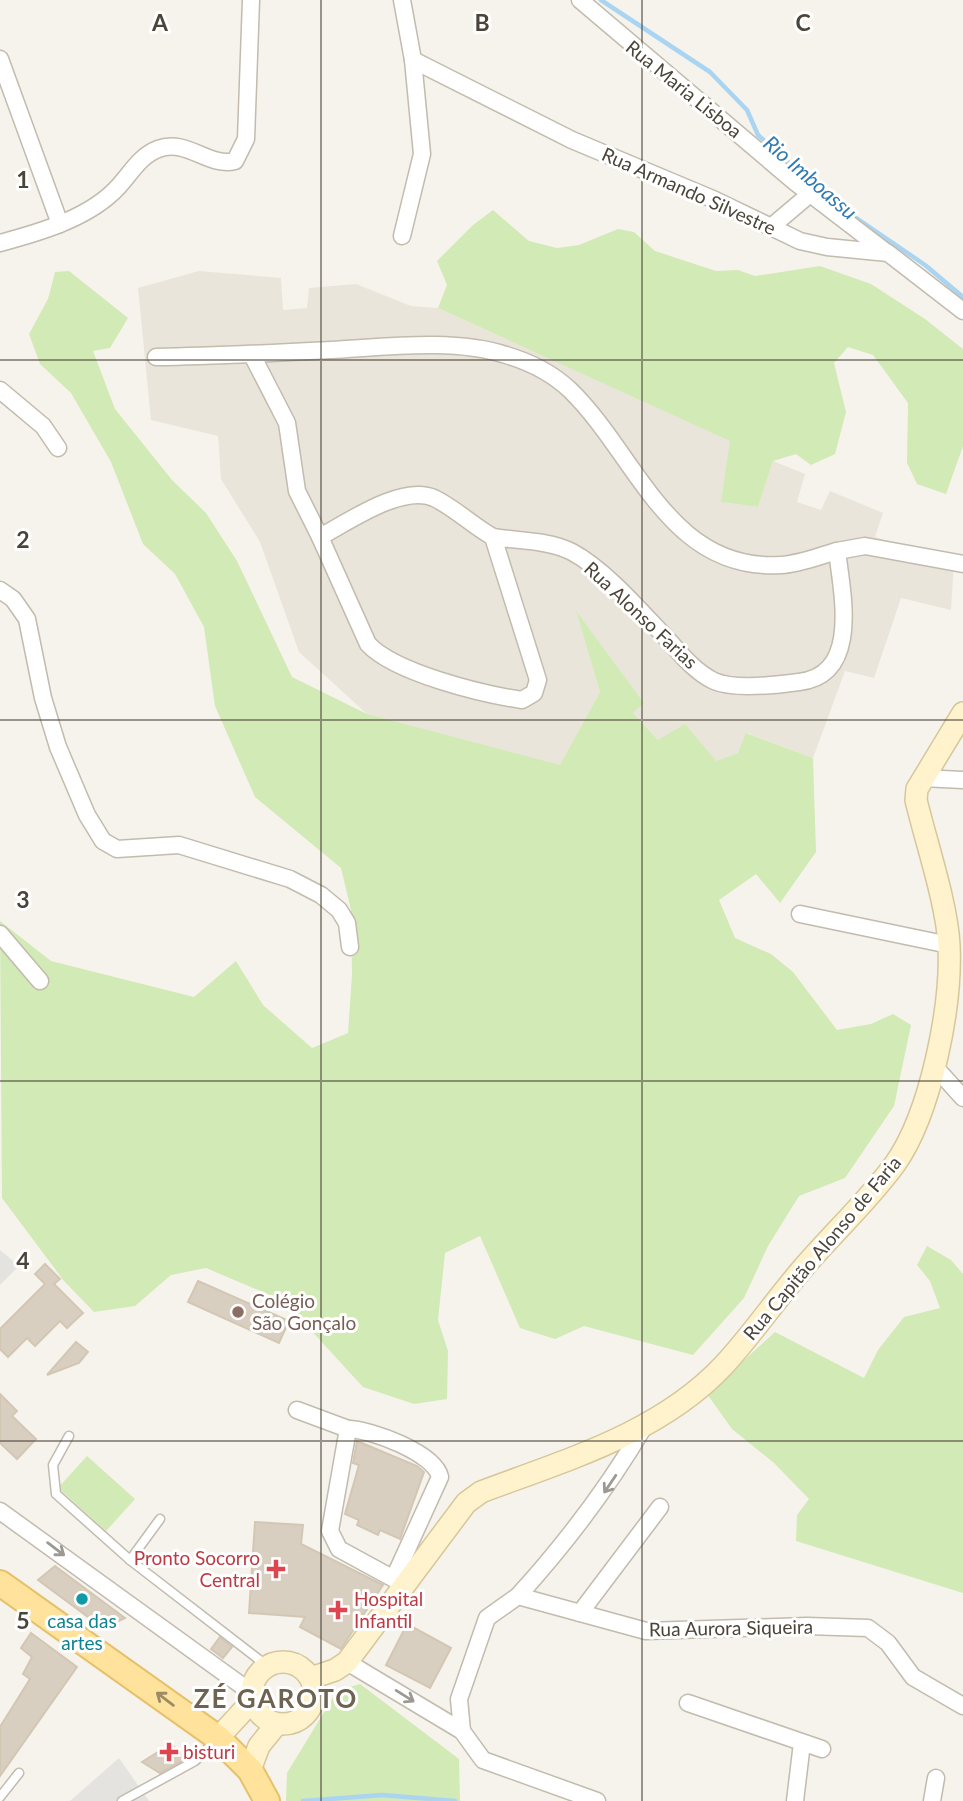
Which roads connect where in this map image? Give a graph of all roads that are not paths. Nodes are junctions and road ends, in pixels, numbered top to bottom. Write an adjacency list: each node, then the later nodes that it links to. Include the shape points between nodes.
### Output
1 (251, 0): 7 (street, via 248,112 240,156 229,163 173,145 157,149 139,161 112,194)
2 (402, 0): 5 (street)
3 (580, 0): 6 (street, Rua Maria Lisboa)
4 (0, 59): 7 (street)
5 (413, 60): 8 (street, Rua Armando Silvestre, via 572,140); 9 (street, via 422,154)
6 (810, 194): 8 (street); 11 (street, Rua Maria Lisboa)
7 (60, 224): 10 (street)
8 (771, 227): 11 (street, Rua Armando Silvestre, via 800,241)
9 (402, 236)
10 (0, 243)
11 (888, 253): 12 (street)
12 (963, 311)
13 (252, 355): 14 (street); 17 (street, via 287,423 297,491); 19 (street, via 464,346 504,354 543,369 570,391 670,519 696,544 715,555 759,565 782,565)
14 (156, 358)
15 (0, 390): 16 (street, via 43,426)
16 (58, 449)
17 (320, 537): 18 (street, via 383,503 412,495 433,497); 18 (street, via 356,620 377,654 459,685 522,700 534,693 538,680)
18 (493, 537): 19 (street, Rua Alonso Farias, via 572,552 623,593 685,659 715,682 741,685 807,681 827,671 840,650 845,623)
19 (837, 551): 20 (street, via 865,546)
20 (963, 564)
21 (0, 590): 28 (street, via 27,619 58,747 103,841 117,849 179,845 290,879 339,910 347,923)
22 (963, 713): 23 (street, Rua Capitão Alonso de Faria)
23 (922, 778): 24 (street); 27 (street, Rua Capitão Alonso de Faria, via 916,800)
24 (963, 780)
25 (800, 914): 27 (street)
26 (0, 934): 29 (street)
27 (949, 945): 30 (street, Rua Capitão Alonso de Faria)
28 (350, 947)
29 (40, 981)
30 (934, 1067): 31 (street); 33 (street, Rua Capitão Alonso de Faria, via 919,1117 896,1163 722,1367 694,1393)
31 (963, 1098)
32 (297, 1410): 34 (street)
33 (645, 1425): 40 (street, Rua Capitão Alonso de Faria, via 481,1492 456,1512); 42 (street, Rua Capitão Alonso de Faria, one-way to 42, via 586,1517)
34 (348, 1429): 40 (street, via 330,1531 333,1540 339,1549); 40 (street, via 363,1429 425,1456 439,1470)
35 (69, 1436): 39 (lane, via 53,1465 56,1494)
36 (660, 1507): 43 (street)
37 (0, 1511): 47 (street, one-way to 47)
38 (160, 1519): 39 (lane)
39 (130, 1559): 45 (lane)
40 (400, 1581): 44 (street, Rua Capitão Alonso de Faria)
41 (0, 1583): 52 (main road, one-way to 41)
42 (518, 1596): 43 (street, Rua Aurora Siqueira); 51 (street, via 487,1618 460,1699)
43 (580, 1613): 48 (street, Rua Aurora Siqueira, via 646,1631 868,1628 888,1643 913,1677)
44 (347, 1662): 46 (street, Rua Capitão Alonso de Faria); 51 (street, one-way to 51)
45 (266, 1665): 46 (street, via 296,1664); 47 (street, via 253,1681)
46 (311, 1678): 50 (street, via 314,1698 310,1709 294,1722)
47 (252, 1697): 50 (street, via 264,1718); 52 (street)
48 (956, 1702)
49 (688, 1703): 53 (street)
50 (276, 1725): 55 (street, via 259,1746)
51 (462, 1731): 61 (street, via 483,1760)
52 (218, 1738): 55 (main road); 60 (lane, via 195,1761)
53 (802, 1742): 54 (street); 62 (street)
54 (822, 1749)
55 (250, 1770): 59 (main road)
56 (19, 1773): 58 (lane)
57 (936, 1779): 63 (street)
58 (0, 1797)
59 (266, 1799)
60 (122, 1801)
61 (597, 1801)
62 (795, 1801)
63 (932, 1801)

